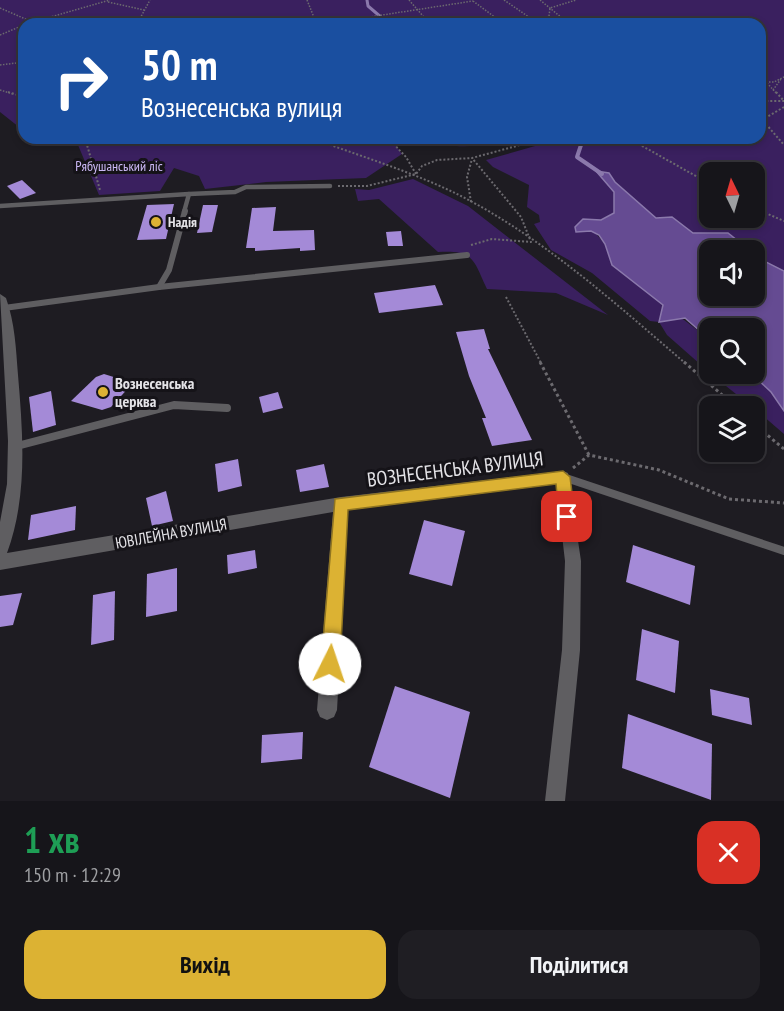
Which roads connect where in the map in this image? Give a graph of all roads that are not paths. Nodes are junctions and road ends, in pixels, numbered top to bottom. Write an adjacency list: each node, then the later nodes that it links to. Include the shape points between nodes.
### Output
1 (330, 186): 2 (lane, via 246,187 235,192)
2 (189, 194): 3 (lane); 5 (lane, via 169,270)
3 (0, 206)
4 (467, 255): 5 (lane)
5 (159, 287): 6 (lane)
6 (1, 305): 8 (street)
7 (227, 408): 8 (lane, via 174,405)
8 (16, 446): 11 (street, via 11,517)
9 (563, 477): 10 (street, ВОЗНЕСЕНСЬКА ВУЛИЦЯ); 12 (lane); 15 (street, ВОЗНЕСЕНСЬКА ВУЛИЦЯ, via 573,561 571,650)
10 (341, 504): 13 (street, ЮВІЛЕЙНА ВУЛИЦЯ); 14 (street)
11 (0, 551)
12 (784, 551)
13 (0, 562)
14 (327, 710)
15 (555, 801)

